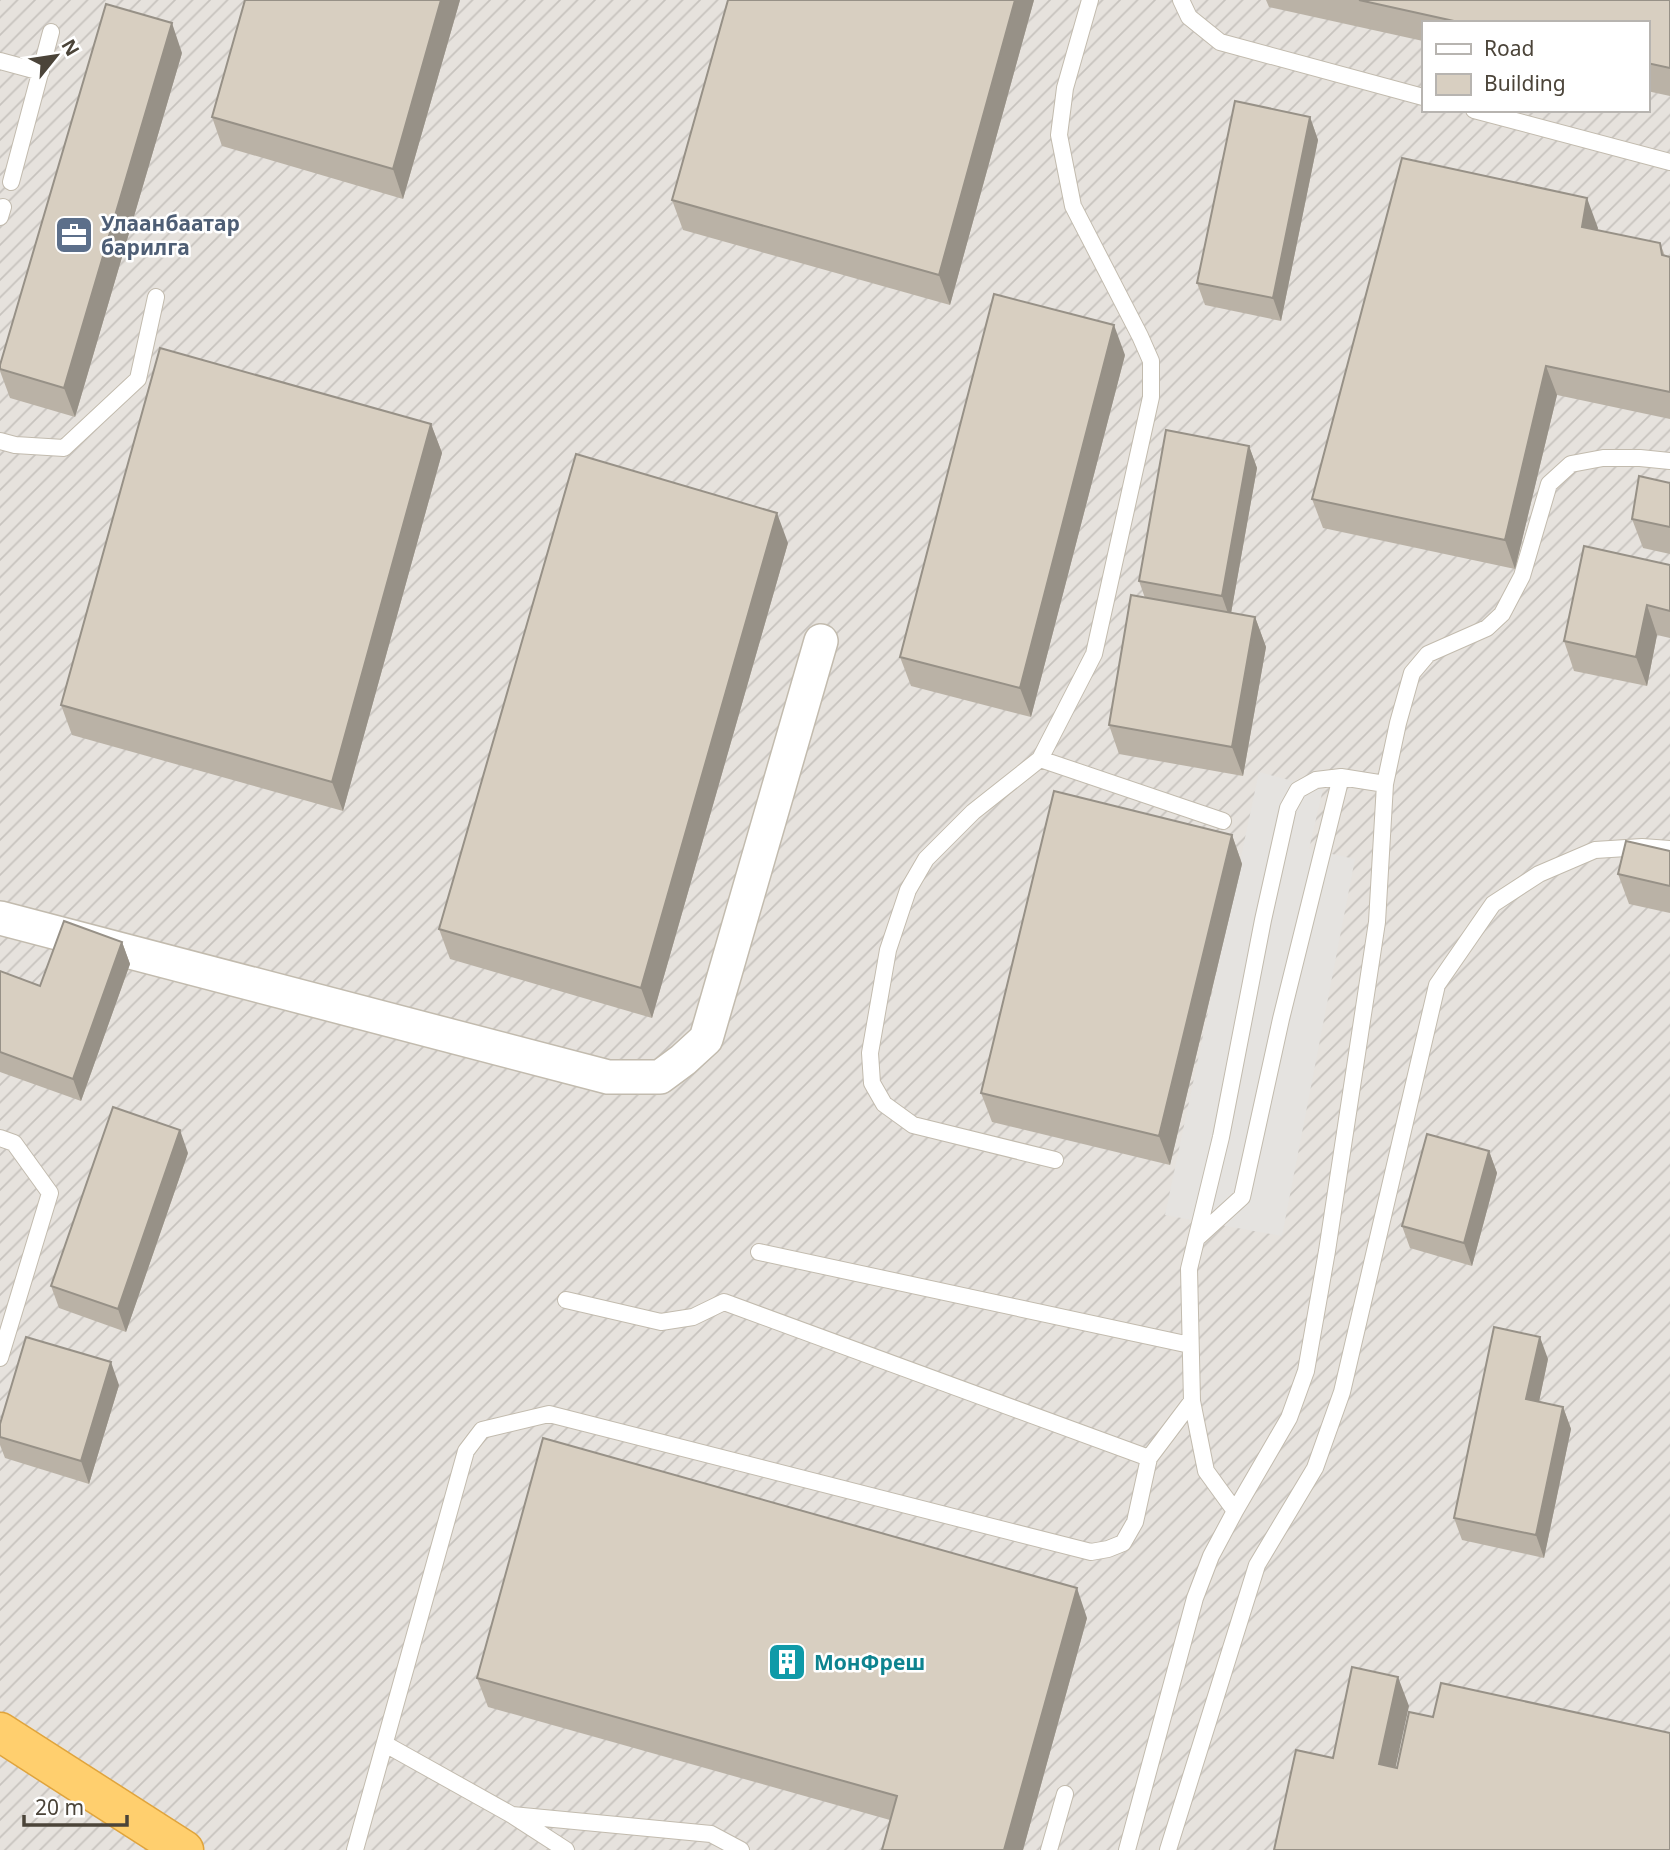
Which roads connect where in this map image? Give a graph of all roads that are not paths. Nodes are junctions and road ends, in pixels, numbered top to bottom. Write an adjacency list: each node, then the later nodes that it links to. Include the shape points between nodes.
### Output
1 (1090, 0): 14 (lane, via 1065,88 1059,135 1073,206 1151,360 1151,397 1094,654)
2 (1181, 0): 6 (lane, via 1189,17 1220,43)
3 (51, 32): 5 (lane)
4 (0, 61): 5 (lane)
5 (41, 72): 9 (lane)
6 (1422, 97)
7 (1482, 112): 8 (lane)
8 (1670, 162)
9 (11, 182)
10 (156, 297): 11 (lane, via 138,379 64,448)
11 (0, 441)
12 (1670, 461): 16 (lane, via 1603,458 1571,464 1549,484 1521,576 1502,614 1487,628 1428,654 1412,673)
13 (821, 641): 19 (street, via 706,1039 660,1077 608,1077)
14 (1040, 759): 17 (lane); 21 (lane, via 973,813 926,859 908,891 888,950 870,1053 872,1083 884,1104 913,1125)
15 (1341, 777): 16 (lane); 22 (lane, via 1242,1197); 22 (lane, via 1317,780 1298,790 1288,808)
16 (1385, 785): 29 (lane, via 1377,922 1306,1371 1289,1418)
17 (1223, 821)
18 (1670, 849): 40 (lane, via 1595,850 1539,874 1493,904 1437,985 1342,1392 1315,1468 1257,1565)
19 (0, 918)
20 (0, 1138): 26 (lane, via 14,1143 50,1193)
21 (1055, 1160)
22 (1197, 1238): 25 (lane, via 1189,1269)
23 (759, 1252): 25 (lane)
24 (566, 1300): 28 (lane, via 661,1322 693,1317 724,1302)
25 (1190, 1345): 27 (lane)
26 (0, 1358)
27 (1192, 1401): 28 (lane); 29 (lane, via 1206,1471)
28 (1149, 1458): 31 (lane, via 1135,1522 1123,1543 1091,1552 549,1414 482,1430 466,1451)
29 (1235, 1511): 39 (lane, via 1195,1598)
30 (0, 1732): 34 (highway)
31 (385, 1744): 33 (lane); 35 (lane)
32 (1065, 1794): 38 (lane)
33 (512, 1815): 36 (lane); 37 (lane, via 711,1834)
34 (184, 1850)
35 (355, 1850)
36 (566, 1850)
37 (741, 1850)
38 (1049, 1850)
39 (1127, 1850)
40 (1168, 1850)

